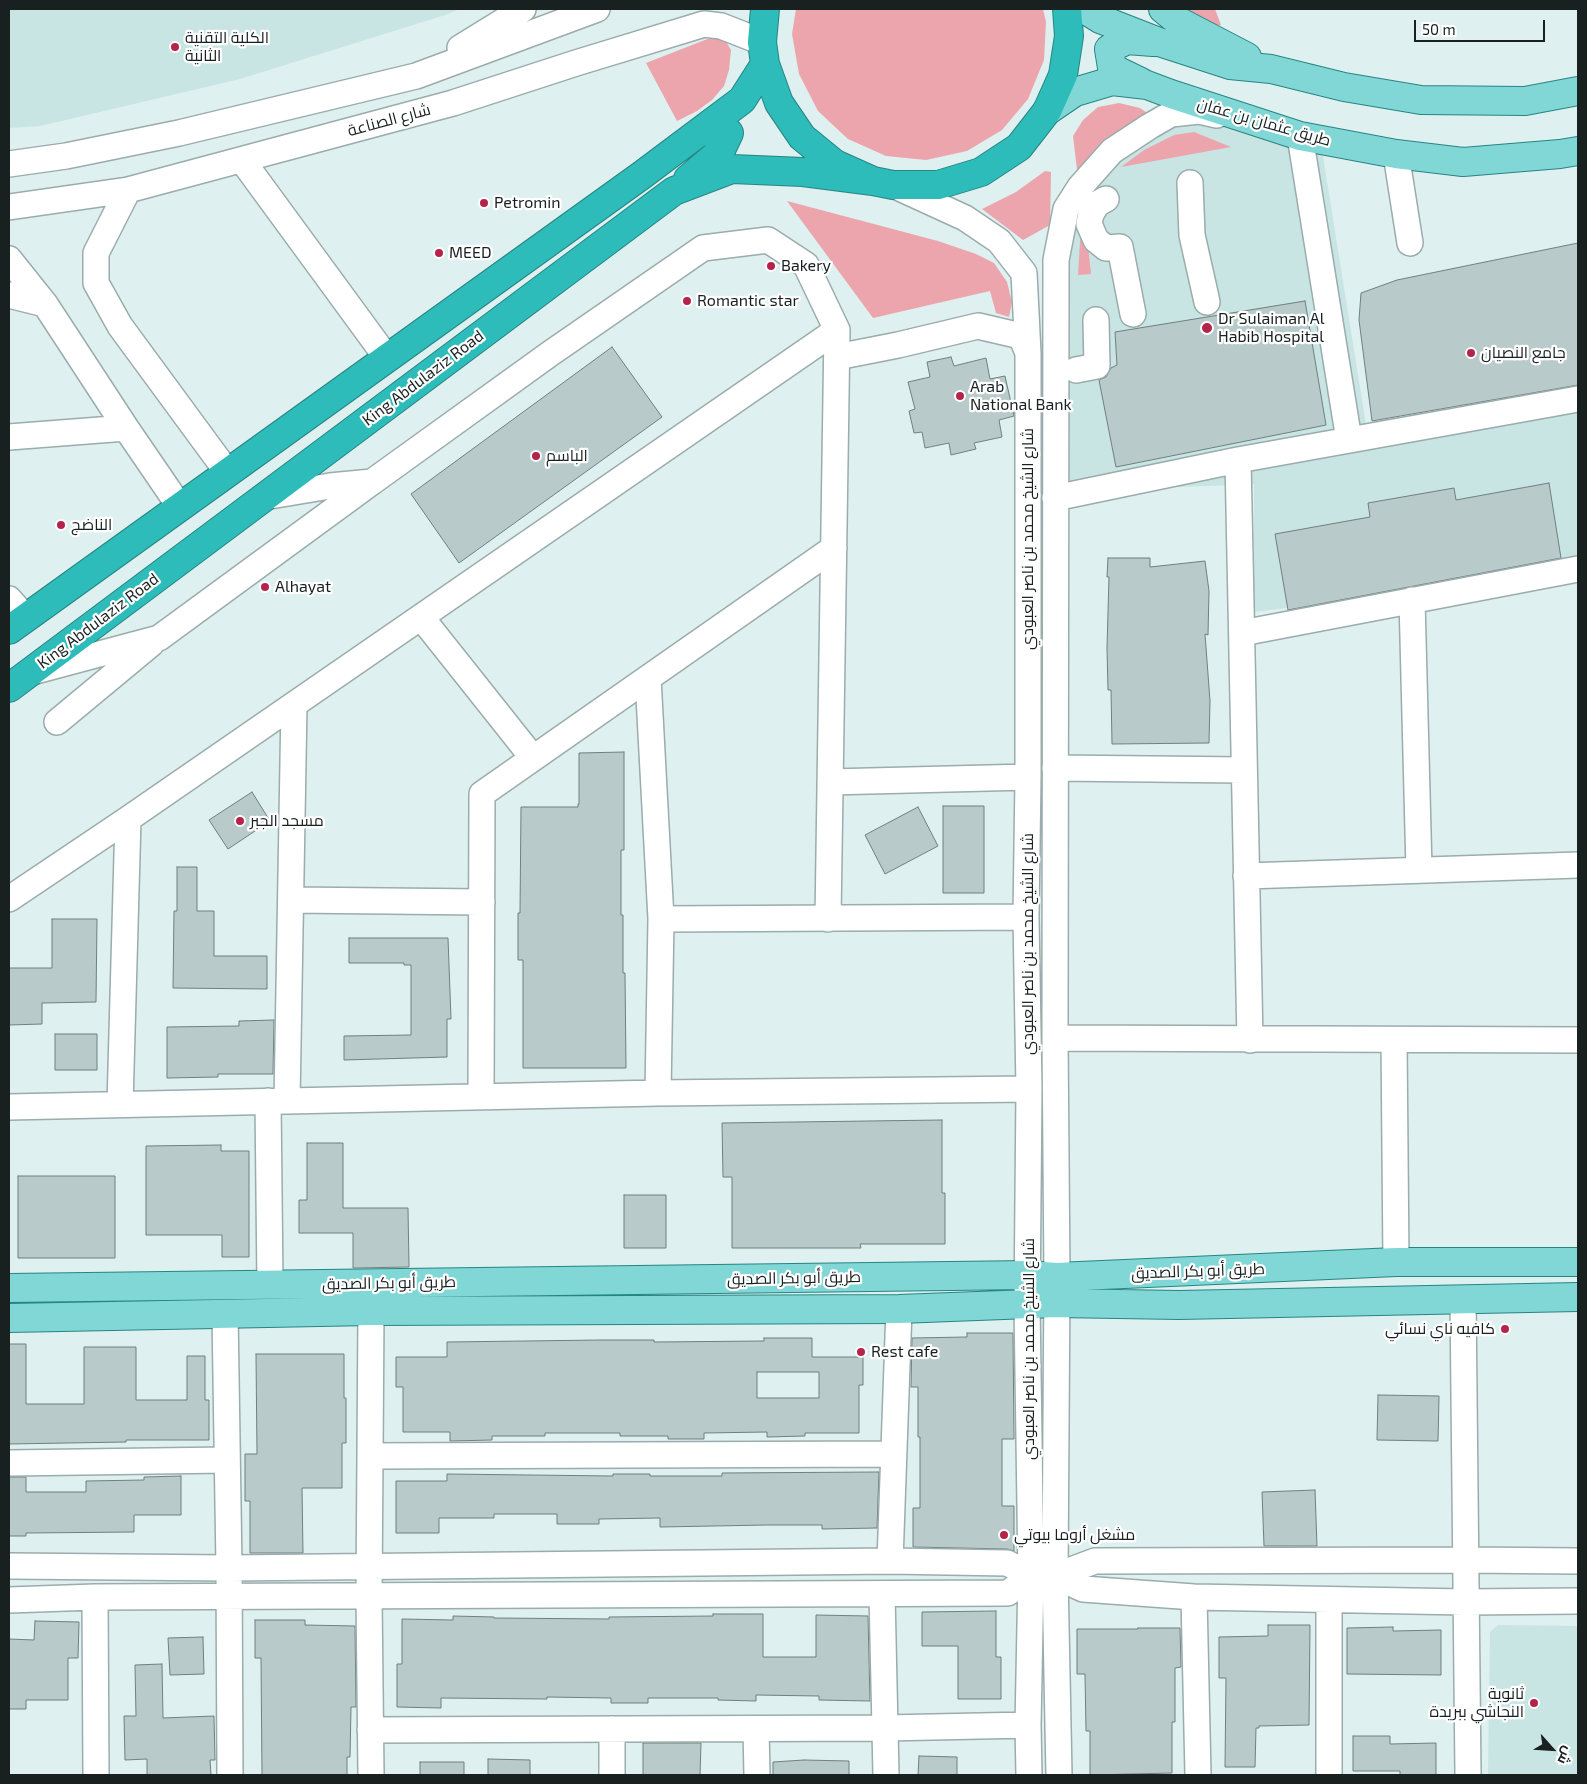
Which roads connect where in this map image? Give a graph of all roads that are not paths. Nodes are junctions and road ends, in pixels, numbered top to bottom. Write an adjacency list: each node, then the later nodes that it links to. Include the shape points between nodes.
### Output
1 (523, 9): 14 (street)
2 (597, 9): 9 (street)
3 (611, 9): 9 (street)
4 (695, 9): 12 (street)
5 (764, 9): 11 (highway)
6 (1067, 9): 17 (highway, King Abdulaziz Road, via 1069,36 1063,75)
7 (1084, 9): 10 (main road, via 1100,19)
8 (1163, 9): 13 (main road, via 1178,21)
9 (532, 33): 14 (street)
10 (1159, 42): 13 (main road, via 1230,65); 15 (main road, via 1127,40 1109,49 1112,68)
11 (764, 53): 12 (street, شارع الصناعة, via 721,26 704,24); 19 (highway, via 742,100); 25 (highway, via 779,103 802,137 835,164)
12 (576, 63): 23 (street, شارع الصناعة, via 452,104)
13 (1270, 70): 16 (main road, via 1421,100 1525,101)
14 (416, 76): 24 (street, via 179,133)
15 (1147, 85): 17 (main road, طريق عثمان بن عفان, via 1112,81 1075,92); 18 (main road, طريق عثمان بن عفان)
16 (1578, 91)
17 (1047, 111): 25 (highway, King Abdulaziz Road, via 1019,146 981,172 938,185)
18 (1264, 124): 20 (main road, طريق عثمان بن عفان); 51 (street, شارع الشيخ محمد بن ناصر العبودي, via 1199,112 1171,114 1112,151 1080,186 1066,209 1056,260)
19 (698, 133): 28 (highway, via 719,128 729,132 720,152); 41 (highway)
20 (1300, 136): 22 (main road, طريق عثمان بن عفان); 46 (street)
21 (1578, 151): 22 (main road, طريق عثمان بن عفان, via 1464,162)
22 (1396, 154): 31 (street)
23 (242, 160): 27 (street, شارع الصناعة); 41 (street)
24 (9, 164)
25 (883, 183): 28 (highway, King Abdulaziz Road, via 803,172 732,169); 39 (street, شارع الشيخ محمد بن ناصر العبودي, via 966,218 999,241 1024,273)
26 (1190, 183): 34 (street, via 1192,235)
27 (128, 190): 30 (street, شارع الصناعة); 48 (street, via 96,253 96,283 120,326)
28 (674, 191): 50 (highway, King Abdulaziz Road)
29 (1106, 199): 36 (street, via 1097,204 1089,224 1096,240 1106,248 1120,247)
30 (9, 207)
31 (1410, 243)
32 (9, 259): 35 (street)
33 (9, 295): 35 (street)
34 (1207, 302)
35 (45, 304): 44 (street)
36 (1133, 314)
37 (1096, 320): 42 (street, via 1097,366)
38 (837, 330): 40 (street); 49 (street, via 806,265 768,240 703,248); 57 (street)
39 (1028, 353): 40 (street, via 1021,336 978,326); 67 (street, شارع الشيخ محمد بن ناصر العبودي)
40 (837, 357): 53 (street)
41 (387, 358): 48 (highway)
42 (1076, 370)
43 (1578, 399): 46 (street)
44 (126, 428): 45 (street); 52 (street)
45 (9, 437)
46 (1349, 440): 47 (street)
47 (1238, 460): 51 (street); 58 (street)
48 (228, 473): 52 (highway)
49 (372, 482): 50 (street); 59 (street)
50 (264, 497): 61 (highway, King Abdulaziz Road)
51 (1055, 498): 65 (street, شارع الشيخ محمد بن ناصر العبودي)
52 (180, 507): 56 (highway)
53 (834, 548): 60 (street); 68 (street)
54 (1578, 569): 55 (street)
55 (1412, 600): 58 (street); 71 (street)
56 (15, 616)
57 (421, 617): 62 (street); 64 (street)
58 (1242, 633): 66 (street)
59 (158, 638): 61 (street); 63 (street)
60 (648, 678): 64 (street); 77 (street)
61 (19, 680)
62 (294, 705): 69 (street); 74 (street)
63 (57, 722)
64 (533, 758): 75 (street, via 482,794)
65 (1055, 768): 66 (street); 79 (street, شارع الشيخ محمد بن ناصر العبودي)
66 (1244, 770): 72 (street)
67 (1028, 777): 68 (street); 76 (street, شارع الشيخ محمد بن ناصر العبودي)
68 (830, 782): 78 (street)
69 (128, 820): 73 (street); 87 (street)
70 (1578, 865): 71 (street)
71 (1419, 870): 72 (street)
72 (1246, 876): 80 (street)
73 (9, 899)
74 (290, 900): 75 (street); 86 (street)
75 (482, 902): 85 (street)
76 (1026, 917): 78 (street); 83 (street, شارع الشيخ محمد بن ناصر العبودي)
77 (661, 919): 78 (street); 84 (street)
78 (828, 919)
79 (1055, 1038): 80 (street); 94 (street, شارع الشيخ محمد بن ناصر العبودي)
80 (1250, 1040): 81 (street)
81 (1394, 1040): 82 (street); 89 (street)
82 (1578, 1040)
83 (1029, 1089): 84 (street); 91 (street, شارع الشيخ محمد بن ناصر العبودي)
84 (658, 1093): 85 (street)
85 (481, 1096): 86 (street)
86 (278, 1101): 87 (street); 92 (street)
87 (120, 1104): 88 (street)
88 (9, 1107)
89 (1396, 1262): 90 (main road, طريق أبو بكر الصديق); 94 (main road, طريق أبو بكر الصديق)
90 (1578, 1262)
91 (1028, 1274): 92 (main road, طريق أبو بكر الصديق); 94 (main road, طريق أبو بكر الصديق); 97 (street, شارع الشيخ محمد بن ناصر العبودي)
92 (270, 1285): 93 (main road, طريق أبو بكر الصديق)
93 (9, 1288)
94 (1057, 1290): 96 (main road, طريق أبو بكر الصديق, via 1179,1305); 97 (main road, طريق أبو بكر الصديق); 112 (street, شارع الشيخ محمد بن ناصر العبودي)
95 (1578, 1297): 96 (main road, طريق أبو بكر الصديق)
96 (1463, 1300): 106 (street)
97 (1027, 1305): 98 (main road, طريق أبو بكر الصديق); 112 (street, شارع الشيخ محمد بن ناصر العبودي)
98 (899, 1309): 99 (main road, طريق أبو بكر الصديق); 102 (street)
99 (371, 1311): 100 (main road, طريق أبو بكر الصديق); 103 (street)
100 (225, 1313): 101 (main road, طريق أبو بكر الصديق); 104 (street)
101 (9, 1318)
102 (893, 1454): 103 (street); 107 (street)
103 (370, 1456): 110 (street)
104 (227, 1460): 105 (street); 111 (street)
105 (9, 1463)
106 (1465, 1560): 108 (street); 112 (street, via 1095,1561); 121 (street)
107 (890, 1561): 110 (street); 112 (street, via 1007,1563)
108 (1578, 1561)
109 (9, 1566): 111 (street)
110 (369, 1567): 111 (street); 114 (street)
111 (230, 1568): 116 (street)
112 (1043, 1576): 113 (street, via 1008,1593); 117 (street, via 1083,1589); 122 (street, شارع الشيخ محمد بن ناصر العبودي); 134 (street, شارع الشيخ محمد بن ناصر العبودي)
113 (882, 1594): 114 (street); 123 (street)
114 (369, 1596): 116 (street); 126 (street)
115 (95, 1597): 116 (street); 118 (street); 127 (street)
116 (230, 1597): 128 (street)
117 (1194, 1597): 119 (street); 135 (street)
118 (9, 1600)
119 (1329, 1600): 121 (street); 136 (street)
120 (1578, 1601): 121 (street)
121 (1465, 1602): 137 (street)
122 (1028, 1725): 123 (street); 133 (street, شارع الشيخ محمد بن ناصر العبودي)
123 (885, 1728): 125 (street); 132 (street)
124 (612, 1729): 125 (street); 126 (street); 130 (street)
125 (756, 1729): 131 (street)
126 (370, 1730): 129 (street)
127 (96, 1775)
128 (230, 1775)
129 (371, 1775)
130 (612, 1775)
131 (756, 1775)
132 (886, 1775)
133 (1029, 1775)
134 (1059, 1775)
135 (1198, 1775)
136 (1329, 1775)
137 (1468, 1775)

